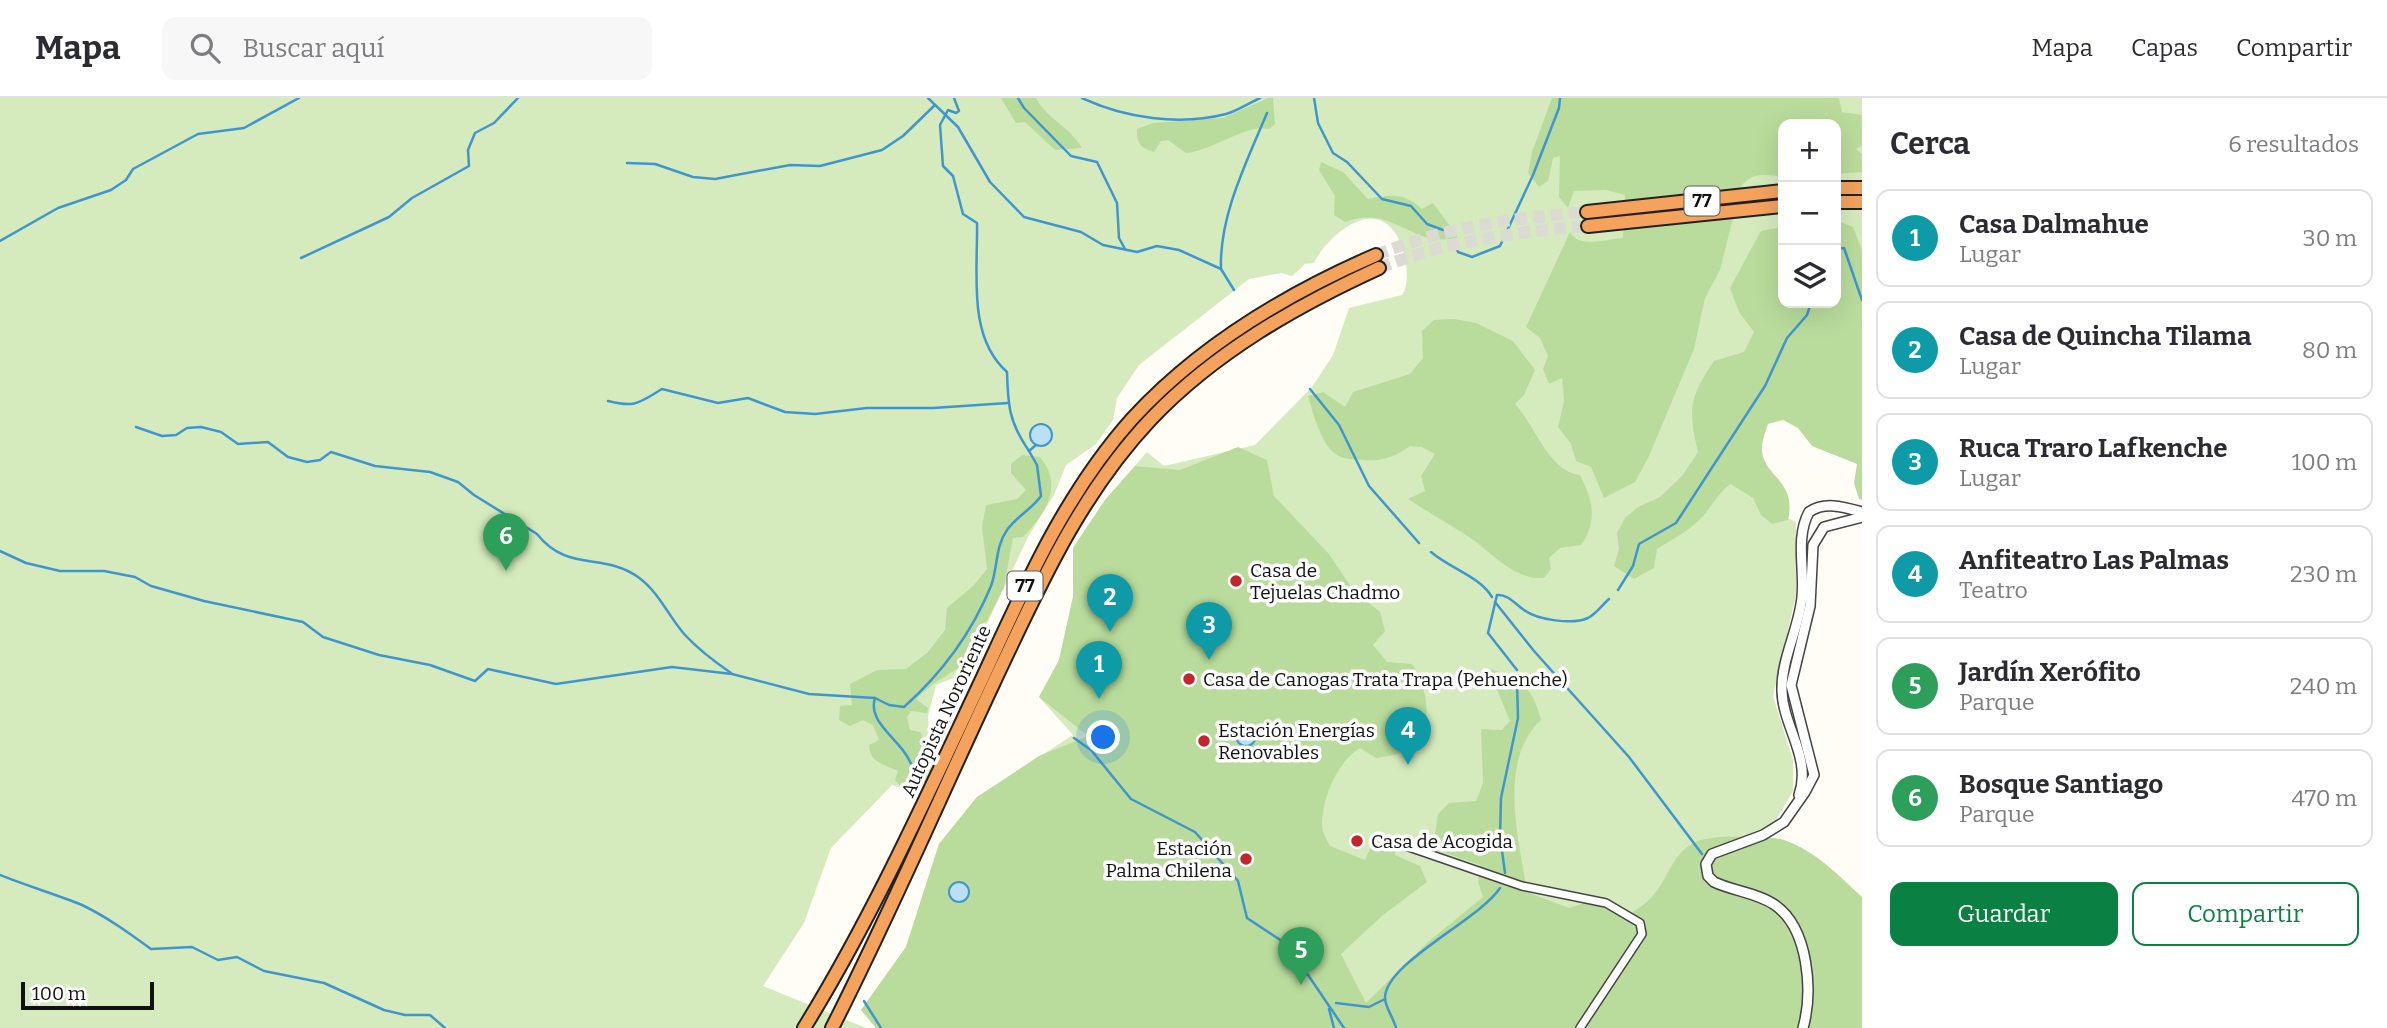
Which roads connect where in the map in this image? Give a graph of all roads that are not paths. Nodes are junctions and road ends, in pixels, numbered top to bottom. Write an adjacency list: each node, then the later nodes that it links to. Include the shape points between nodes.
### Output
1 (1841, 188): 2 (highway)
2 (1862, 188)
3 (1778, 192): 7 (highway, 77)
4 (1841, 202): 5 (highway)
5 (1862, 202)
6 (1778, 207): 8 (highway, 77)
7 (1587, 212)
8 (1588, 226)
9 (1809, 512): 10 (street, via 1825,506); 12 (street, via 1823,513); 13 (street, via 1803,527 1802,601 1782,680 1784,708 1804,771)
10 (1862, 512)
11 (1862, 517): 12 (street)
12 (1824, 527): 13 (street, via 1812,545 1810,606 1791,685 1814,775)
13 (1795, 806): 18 (street, via 1775,828 1712,854 1705,868 1714,882 1769,902 1786,915 1802,950 1807,981)
14 (1400, 844): 17 (street, via 1522,886 1606,903 1640,923 1642,934)
15 (804, 1028): 16 (highway, Autopista Nororiente / 77, via 899,859 1048,541 1099,460 1152,399 1220,342 1304,289 1378,261 1219,359 1163,406 1107,470 1041,581)
16 (832, 1028)
17 (1580, 1028)
18 (1803, 1028)

